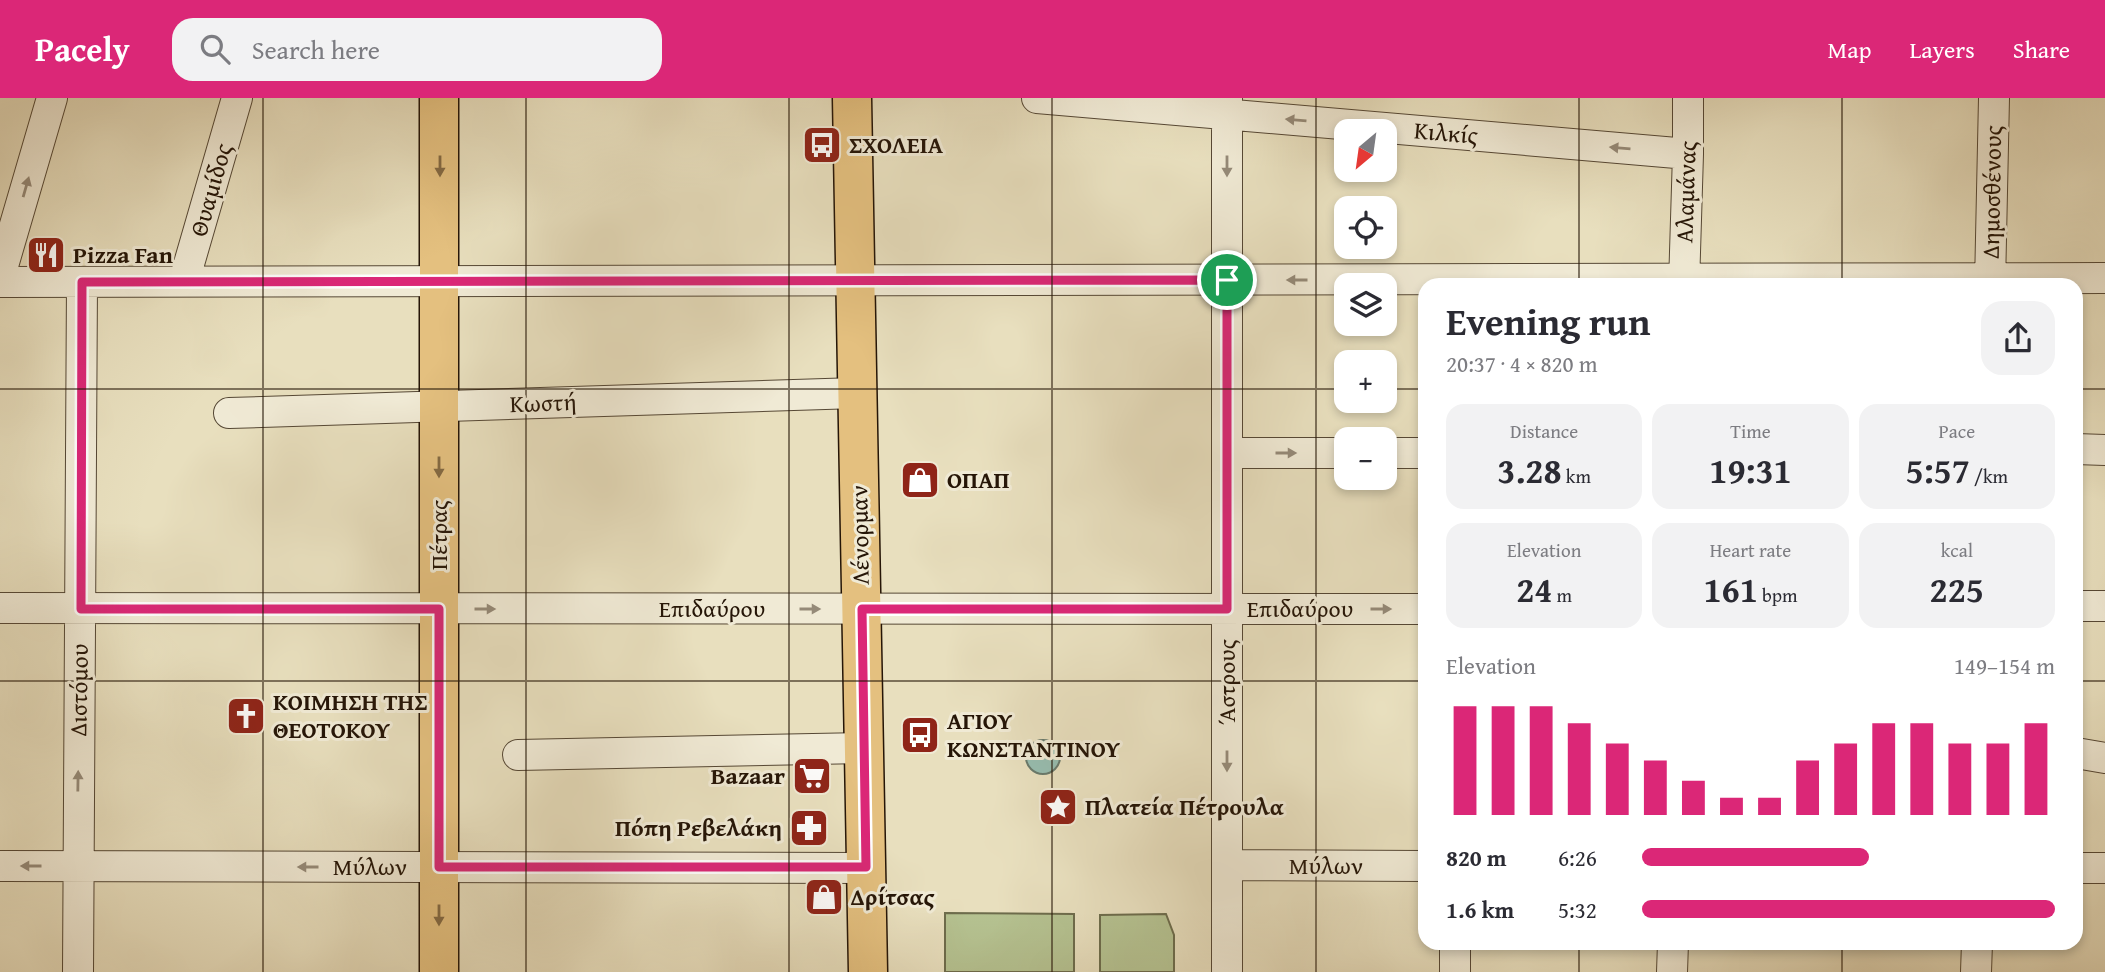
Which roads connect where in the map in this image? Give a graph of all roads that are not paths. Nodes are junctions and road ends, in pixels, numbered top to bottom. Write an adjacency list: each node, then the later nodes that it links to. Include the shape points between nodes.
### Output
1 (52, 98): 10 (street, one-way to 1)
2 (237, 98): 17 (street, Θυαμίδος)
3 (439, 98): 18 (main road, Πέτρας, one-way to 18)
4 (852, 98): 15 (main road, Λένορμαν)
5 (1037, 98): 8 (street, Κιλκίς)
6 (1688, 98): 9 (street, Αλαμάνας)
7 (1994, 98): 12 (street, Δημοσθένους)
8 (1227, 106): 9 (street, Κιλκίς, one-way to 8); 16 (street, Άστρους, one-way to 16)
9 (1688, 154): 11 (street, Αλαμάνας)
10 (0, 276)
11 (1684, 278)
12 (1991, 278)
13 (2105, 278): 14 (street)
14 (2083, 279)
15 (855, 280): 16 (street); 18 (street); 22 (main road, Λένορμαν)
16 (1227, 280): 19 (street, one-way to 16); 27 (street, Άστρους)
17 (184, 281): 18 (street); 21 (street)
18 (440, 281): 23 (main road, Πέτρας)
19 (1418, 281)
20 (0, 282): 21 (street)
21 (82, 282): 34 (street, Διστόμου)
22 (857, 393): 23 (street, Κωστή); 36 (main road, Λένορμαν)
23 (439, 406): 24 (street, Κωστή); 35 (main road, Πέτρας, one-way to 35)
24 (229, 413)
25 (2083, 449): 26 (street)
26 (2105, 450)
27 (1227, 453): 28 (street, one-way to 28); 37 (street, Άστρους)
28 (1334, 453)
29 (1397, 453): 30 (street)
30 (1418, 453)
31 (2083, 606): 32 (street)
32 (2105, 606)
33 (0, 608): 34 (street, Επιδαύρου)
34 (81, 609): 35 (street, Επιδαύρου); 45 (street, Διστόμου, one-way to 34)
35 (439, 609): 36 (street, Επιδαύρου, one-way to 36); 47 (main road, Πέτρας)
36 (862, 609): 37 (street, Επιδαύρου); 39 (main road, Λένορμαν)
37 (1227, 609): 38 (street, Επιδαύρου, one-way to 38); 43 (street, Άστρους, one-way to 43)
38 (1418, 609)
39 (864, 748): 41 (street); 48 (main road, Λένορμαν)
40 (2083, 754): 42 (street)
41 (518, 755)
42 (2105, 758)
43 (1227, 865): 46 (street, Μύλων); 57 (street, Άστρους)
44 (0, 866): 45 (street, Μύλων, one-way to 44)
45 (77, 866): 47 (street, Μύλων, one-way to 45); 54 (street, Διστόμου)
46 (1418, 866)
47 (439, 867): 48 (street, Μύλων); 55 (main road, Πέτρας, one-way to 55)
48 (866, 867): 56 (main road, Λένορμαν)
49 (2083, 868): 50 (street)
50 (2105, 868)
51 (1455, 950): 58 (street)
52 (1673, 950): 59 (street)
53 (1977, 950): 60 (street)
54 (78, 972)
55 (439, 972)
56 (868, 972)
57 (1227, 972)
58 (1455, 972)
59 (1672, 972)
60 (1976, 972)

